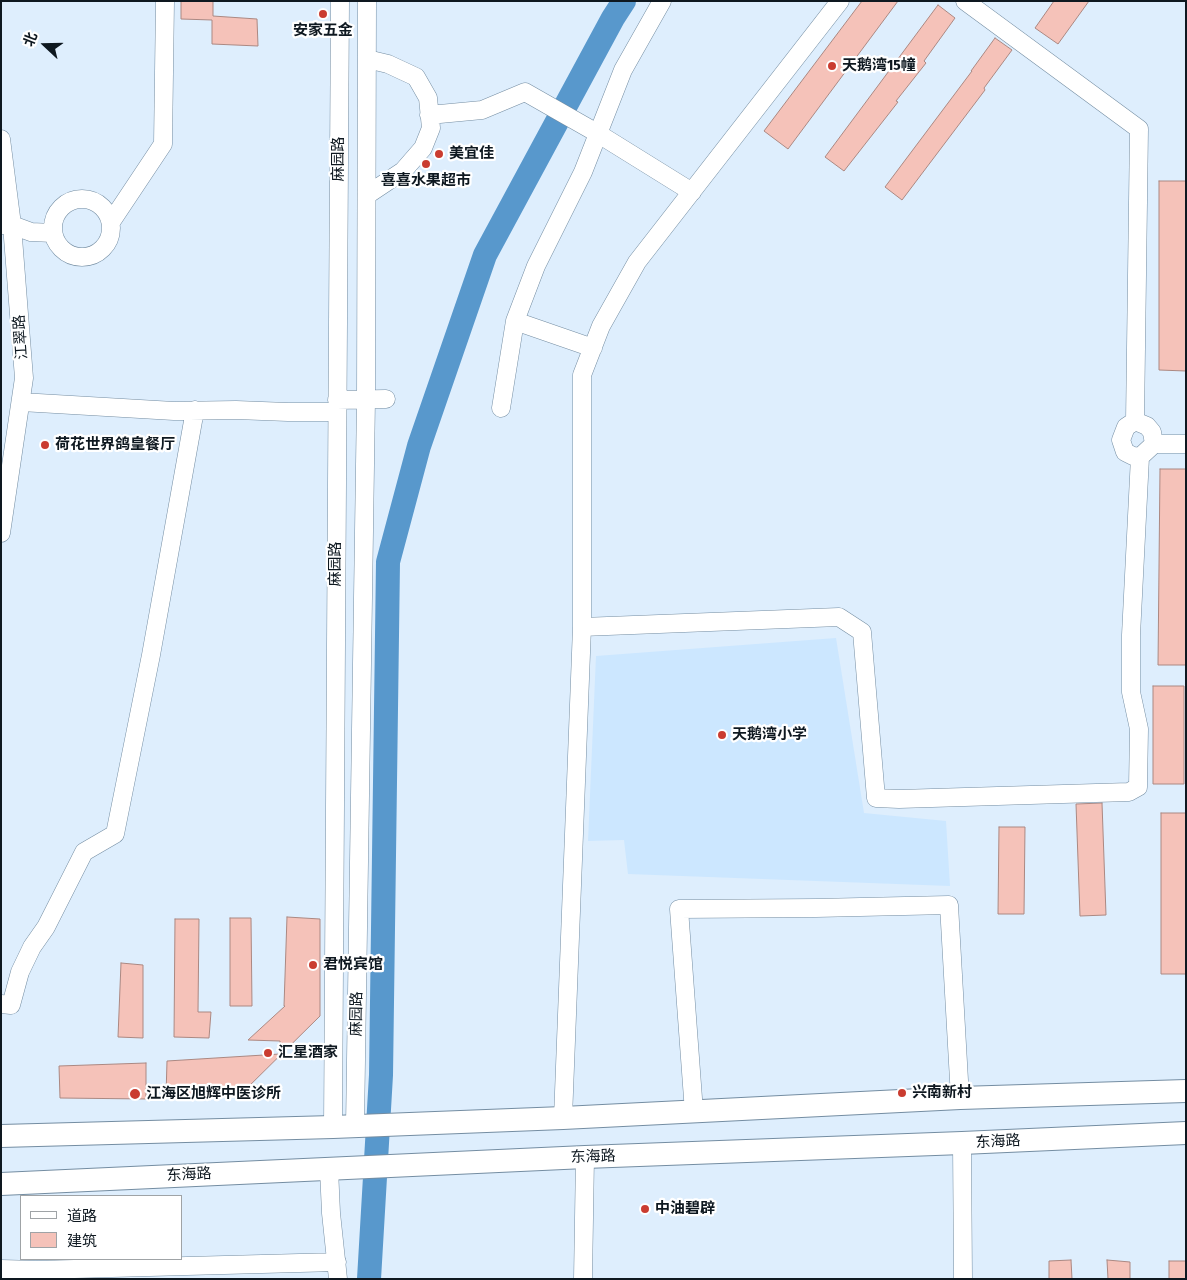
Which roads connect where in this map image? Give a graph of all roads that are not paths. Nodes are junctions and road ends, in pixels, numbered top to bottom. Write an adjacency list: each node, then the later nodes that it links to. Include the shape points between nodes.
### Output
1 (165, 1): 13 (street, via 163,144)
2 (340, 1): 21 (street, 麻园路)
3 (367, 1): 7 (street, 麻园路)
4 (662, 1): 9 (street, via 623,70)
5 (840, 1): 11 (street)
6 (965, 1): 24 (street, via 1139,129)
7 (367, 59): 8 (street, via 388,64 416,77 428,98); 12 (street, 麻园路)
8 (429, 115): 9 (street, via 482,110 526,92); 12 (street, via 431,128 423,148 403,171)
9 (598, 133): 11 (street); 16 (street, via 583,172 536,266)
10 (1, 139): 14 (street, 江翠路)
11 (692, 192): 17 (street, via 637,262 601,326)
12 (367, 195): 18 (street, 麻园路)
13 (111, 222): 15 (street, via 101,205 92,200 77,200 63,206 56,214); 15 (street, via 109,241 96,254 87,257 69,255 56,242)
14 (7, 225): 15 (street, via 31,232); 20 (street, 江翠路, via 24,378)
15 (53, 233)
16 (515, 320): 17 (street); 22 (street)
17 (593, 348): 29 (street, via 582,376)
18 (366, 399): 19 (street); 21 (street); 35 (street, 麻园路)
19 (386, 400)
20 (21, 402): 23 (street); 28 (street, 江翠路)
21 (337, 406): 23 (street, via 288,412); 35 (street, 麻园路)
22 (501, 408)
23 (195, 410): 30 (street, via 115,834 84,852 24,963 11,1005)
24 (1135, 421): 25 (street, via 1152,432); 27 (street, via 1126,427 1121,440 1125,452)
25 (1154, 444): 26 (street); 27 (street)
26 (1186, 444)
27 (1140, 456): 29 (street, via 1130,692 1139,729 1138,787 1129,792 876,798 862,632 839,617)
28 (1, 534)
29 (582, 627): 34 (street)
30 (1, 1004)
31 (1186, 1091): 32 (main road)
32 (960, 1098): 33 (main road); 33 (street, via 949,905 679,909)
33 (694, 1112): 34 (main road)
34 (563, 1118): 35 (main road)
35 (348, 1126): 37 (main road)
36 (1186, 1133): 38 (main road, 东海路)
37 (1, 1136)
38 (962, 1143): 39 (main road, 东海路); 45 (street)
39 (585, 1157): 40 (main road, 东海路); 44 (street)
40 (329, 1169): 41 (main road, 东海路); 43 (street)
41 (1, 1184)
42 (1, 1269): 43 (street)
43 (338, 1271)
44 (583, 1279)
45 (963, 1279)

